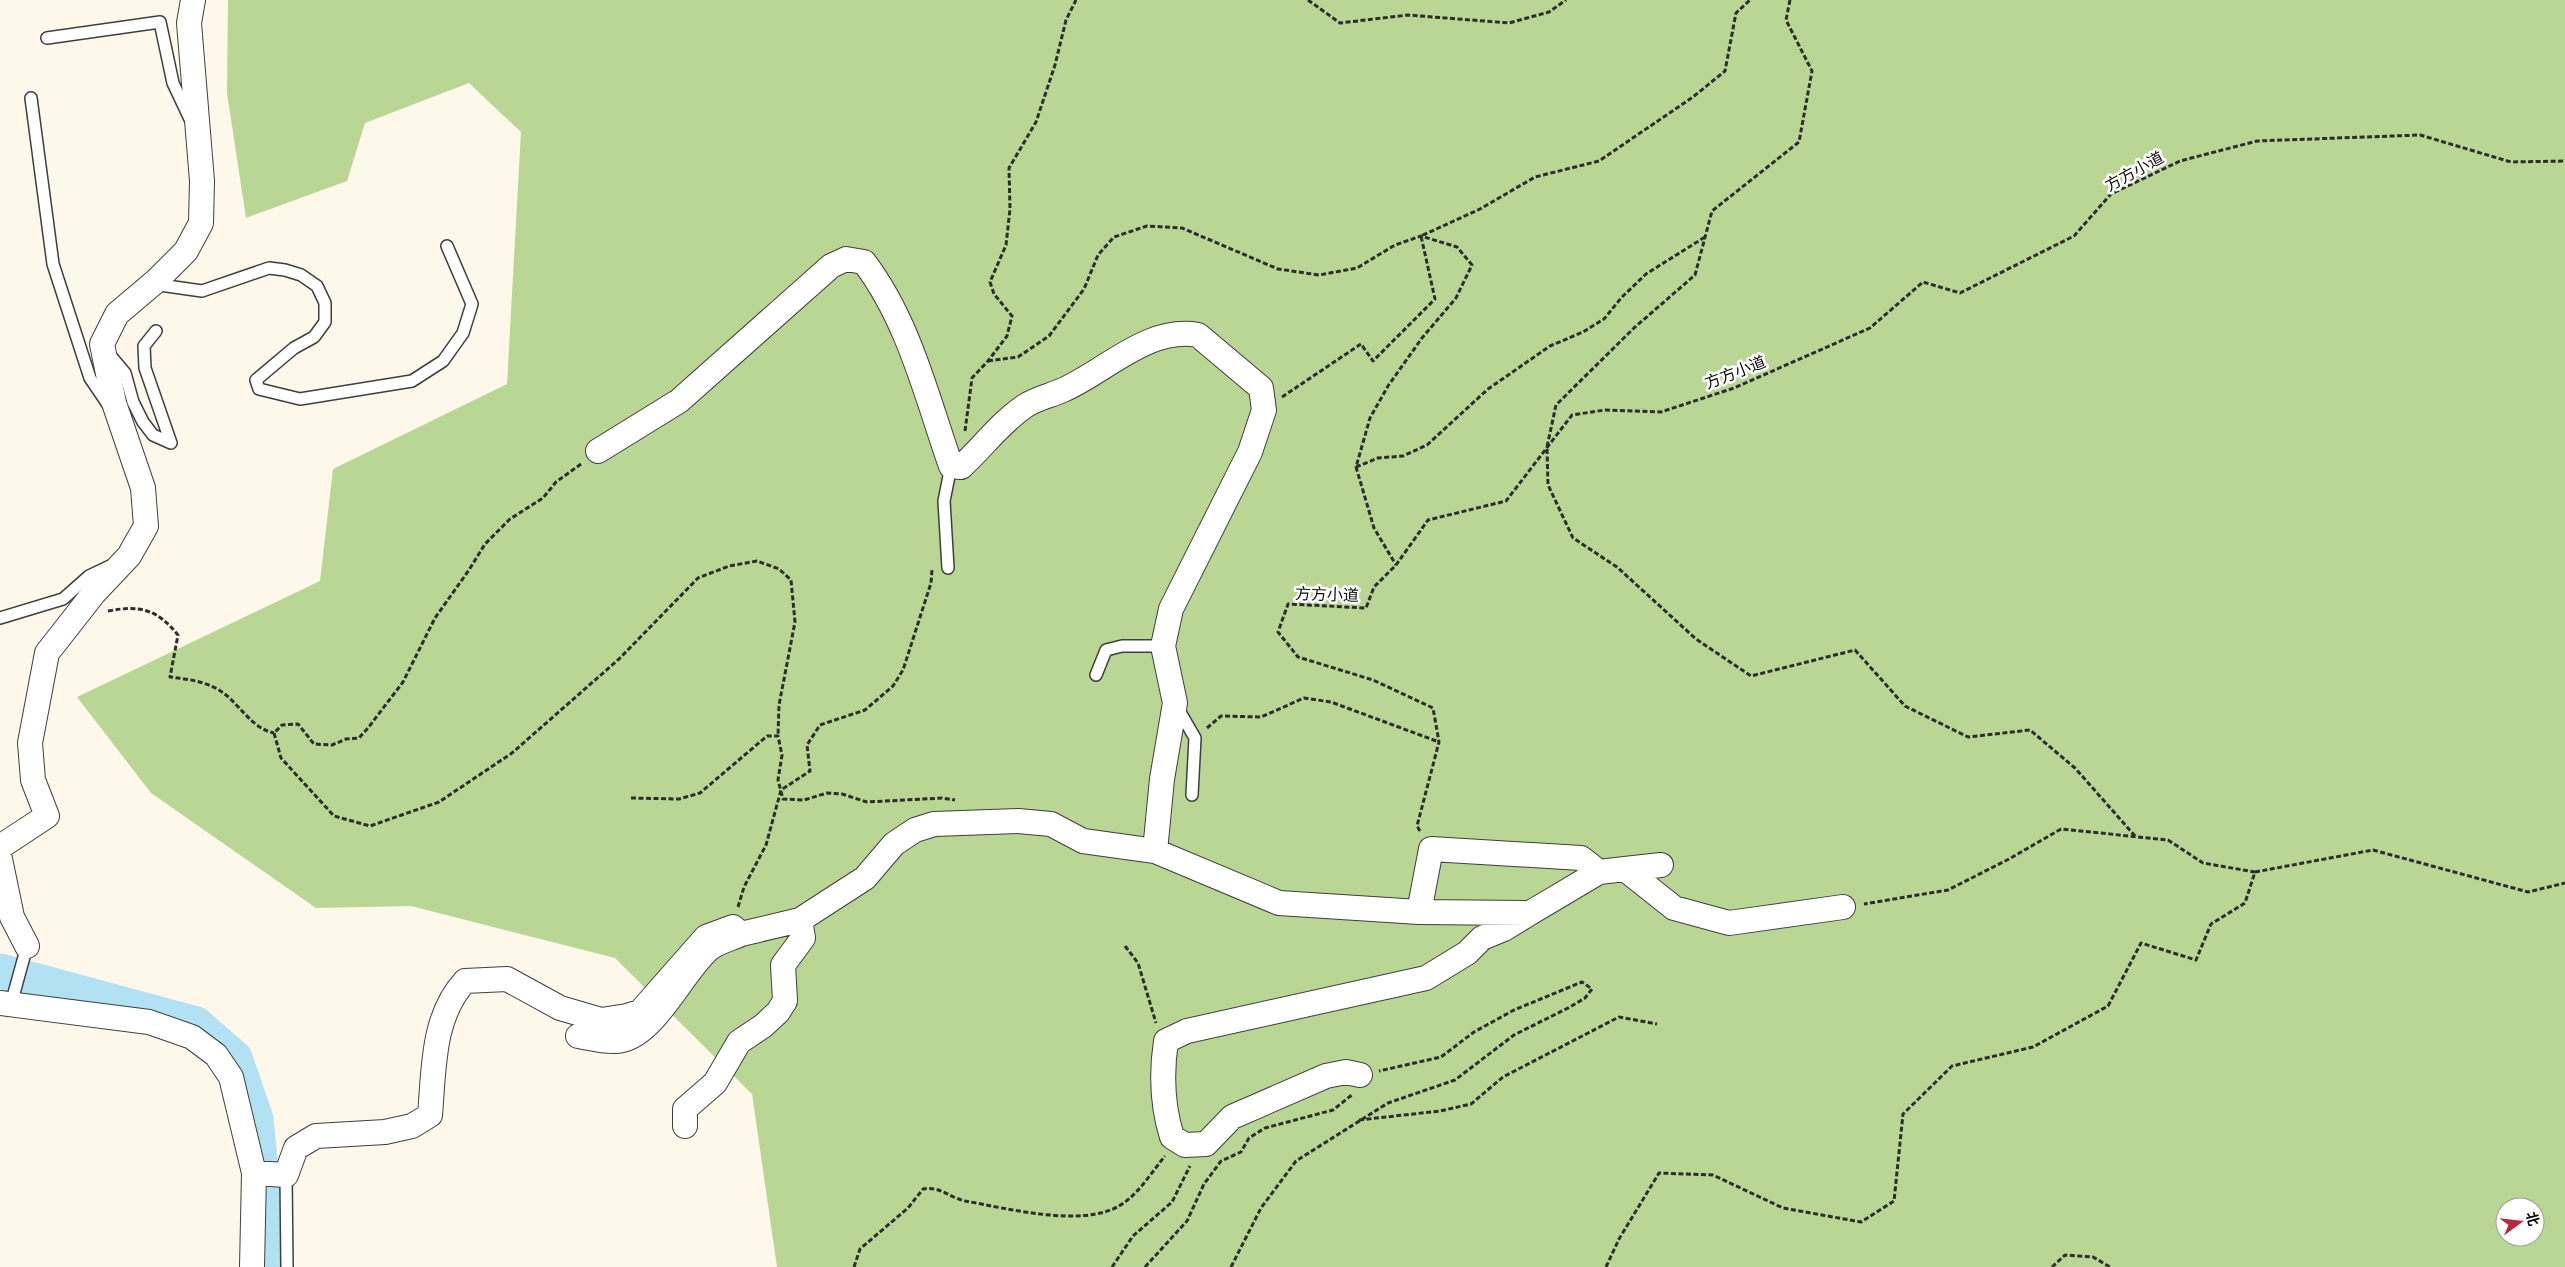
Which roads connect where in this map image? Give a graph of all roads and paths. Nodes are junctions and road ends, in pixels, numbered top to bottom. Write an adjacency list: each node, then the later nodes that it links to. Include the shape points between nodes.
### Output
1 (193, 0): 9 (street, via 189,23)
2 (1076, 0): 17 (path, via 1066,20 1036,122 1009,168 1010,209 1006,245 990,282 994,294 1012,316 1007,336)
3 (1308, 0): 4 (path, via 1340,23 1408,14 1509,23 1549,12)
4 (1566, 0)
5 (1750, 0): 11 (path, via 1736,13 1725,71 1693,97 1599,161 1535,177 1480,209)
6 (1790, 0): 12 (path, via 1786,20 1812,70 1799,142 1712,211)
7 (47, 38): 9 (lane, via 160,22 173,83)
8 (31, 98): 19 (lane, via 53,264 90,378)
9 (198, 137): 14 (street, via 201,222 186,251)
10 (2565, 161): 20 (path, 方方小道, via 2511,162 2420,135 2257,141 2180,161 2111,194 2074,236 1960,293 1922,282 1870,328 1734,388 1661,412 1605,410 1572,415)
11 (1421, 236): 17 (path, via 1395,245 1357,268 1320,275 1278,269 1182,228 1147,226 1114,237 1098,255 1084,289 1049,336 1018,357); 18 (path, via 1435,298 1373,360 1361,344); 22 (path, via 1457,247 1472,265 1456,298 1416,346 1374,410)
12 (1706, 236): 20 (path, via 1695,275 1634,328 1556,405); 22 (path, via 1646,274 1604,320 1550,346 1488,389 1427,445 1402,456 1378,458)
13 (447, 246): 14 (lane, via 472,304 463,333 443,361 412,381 300,399 259,389 256,380 282,357 314,337 325,322 325,303 317,286 301,276 269,268 202,291)
14 (152, 284): 16 (street, via 117,314)
15 (156, 331): 16 (lane, via 144,346 145,368 171,443 153,436 143,422 125,373)
16 (102, 344): 19 (street)
17 (988, 361): 23 (path, via 972,378)
18 (1264, 410): 23 (street, via 1261,388 1222,354 1198,335 1172,335 1144,344 1063,390 1024,407); 30 (street, via 1250,452 1172,609)
19 (122, 426): 25 (street, via 144,488 146,526)
20 (1547, 447): 26 (path, 方方小道, via 1506,500 1428,520); 41 (path, via 1548,485 1573,538 1617,567 1696,639 1751,676 1855,650 1905,706 1968,737 2030,730 2075,768)
21 (598, 451): 23 (street, via 679,401 831,266 846,259 864,262 894,310); 33 (path, via 556,482 543,498 510,519 485,544 434,618 395,696 359,738 332,745 314,744 298,724 282,725)
22 (1356, 466): 26 (path, via 1374,528)
23 (956, 467): 24 (lane, via 944,501)
24 (946, 544): 27 (lane); 37 (path, via 932,560 931,583 904,670 892,686 865,710 820,724 807,745 810,771)
25 (130, 556): 29 (lane, via 89,576 63,599); 42 (street, via 94,593 47,653 30,743 33,780 47,816)
26 (1396, 564): 36 (path, 方方小道, via 1374,587 1366,608 1288,604 1278,632 1298,657 1373,680 1433,708)
27 (948, 568)
28 (102, 612): 33 (path, via 130,607 148,610 169,624 178,635 170,677 198,681 220,691 265,731)
29 (0, 618)
30 (1163, 646): 31 (lane, via 1122,646 1106,650); 32 (street)
31 (1096, 674)
32 (1175, 703): 35 (lane); 44 (street)
33 (274, 733): 34 (path, via 281,758 334,816 370,826 439,802 547,725 620,659 698,578 729,566 757,561 779,570 792,580 795,622 778,705)
34 (778, 736): 37 (path, via 782,755 778,780); 39 (path, via 767,736 700,793 679,799)
35 (1194, 738): 36 (path, via 1221,716 1262,717 1304,698 1331,702); 38 (lane)
36 (1440, 742): 43 (path, 方方小道, via 1418,826)
37 (781, 790): 40 (path, via 783,799 804,800 827,793 867,802 942,798); 55 (path, via 766,845 744,887)
38 (1192, 795)
39 (631, 798)
40 (959, 801)
41 (2135, 836): 49 (path, via 2168,840 2203,863); 51 (path, via 2061,829 1948,890)
42 (0, 847)
43 (1431, 849): 48 (street, via 1580,858); 52 (street)
44 (1154, 851): 52 (street, via 1279,903); 54 (street, via 1083,840 1051,824 1018,821 934,824 915,830 894,844 865,878)
45 (0, 859): 56 (street, via 12,917)
46 (1661, 865): 47 (street)
47 (1625, 869): 48 (street); 51 (street, via 1674,908 1729,923)
48 (1599, 872): 53 (street)
49 (2255, 872): 50 (path, via 2373,850 2528,892); 77 (path, via 2245,903 2211,924 2196,960 2141,944 2108,1006 2033,1047 1952,1066 1904,1114 1894,1201 1861,1222 1783,1208 1713,1176 1659,1173)
50 (2565, 882)
51 (1843, 907)
52 (1419, 912): 53 (street)
53 (1530, 914): 61 (street, via 1482,938 1467,953 1426,978 1187,1031)
54 (800, 920): 55 (street); 64 (street, via 803,938 783,965 785,1001 763,1026 739,1042 715,1083 685,1108)
55 (737, 931): 60 (street, via 711,947 690,968 648,1026 630,1038 616,1042); 70 (street, via 706,937 640,1012 627,1016 601,1020 560,1008 507,979 465,981 452,998 437,1039 430,1115 412,1126 385,1132 316,1136 296,1148)
56 (27, 946): 58 (lane)
57 (1125, 946): 61 (path, via 1138,963 1155,1022)
58 (5, 1004): 69 (street, via 149,1022 192,1037 216,1054 231,1077)
59 (1657, 1024): 63 (path, via 1619,1017 1503,1077 1472,1104)
60 (578, 1036)
61 (1166, 1041): 67 (street, via 1162,1068 1165,1112 1172,1137)
62 (1360, 1075): 63 (path, via 1441,1057 1474,1032 1514,1010 1582,982 1592,989 1585,998 1570,1007 1514,1035 1455,1080 1388,1103); 65 (path, via 1359,1089 1334,1110 1266,1128); 68 (street, via 1346,1072 1326,1076 1232,1117)
63 (1359, 1120): 76 (path, via 1296,1161 1261,1208)
64 (685, 1126)
65 (1249, 1138): 66 (path); 75 (path, via 1241,1152 1221,1161 1204,1184 1187,1221)
66 (1241, 1140)
67 (1179, 1141): 68 (street, via 1185,1145); 73 (path, via 1118,1207 1087,1215 1044,1216 955,1199 934,1187 923,1189 908,1208 860,1249)
68 (1206, 1144): 74 (path, via 1188,1169 1172,1202 1134,1236)
69 (254, 1173): 70 (street); 71 (street)
70 (286, 1174): 72 (lane)
71 (252, 1267)
72 (287, 1267)
73 (854, 1267)
74 (1112, 1267)
75 (1145, 1267)
76 (1231, 1267)
77 (1606, 1267)
78 (2052, 1267): 79 (path, via 2065,1255 2093,1257)
79 (2110, 1267)

